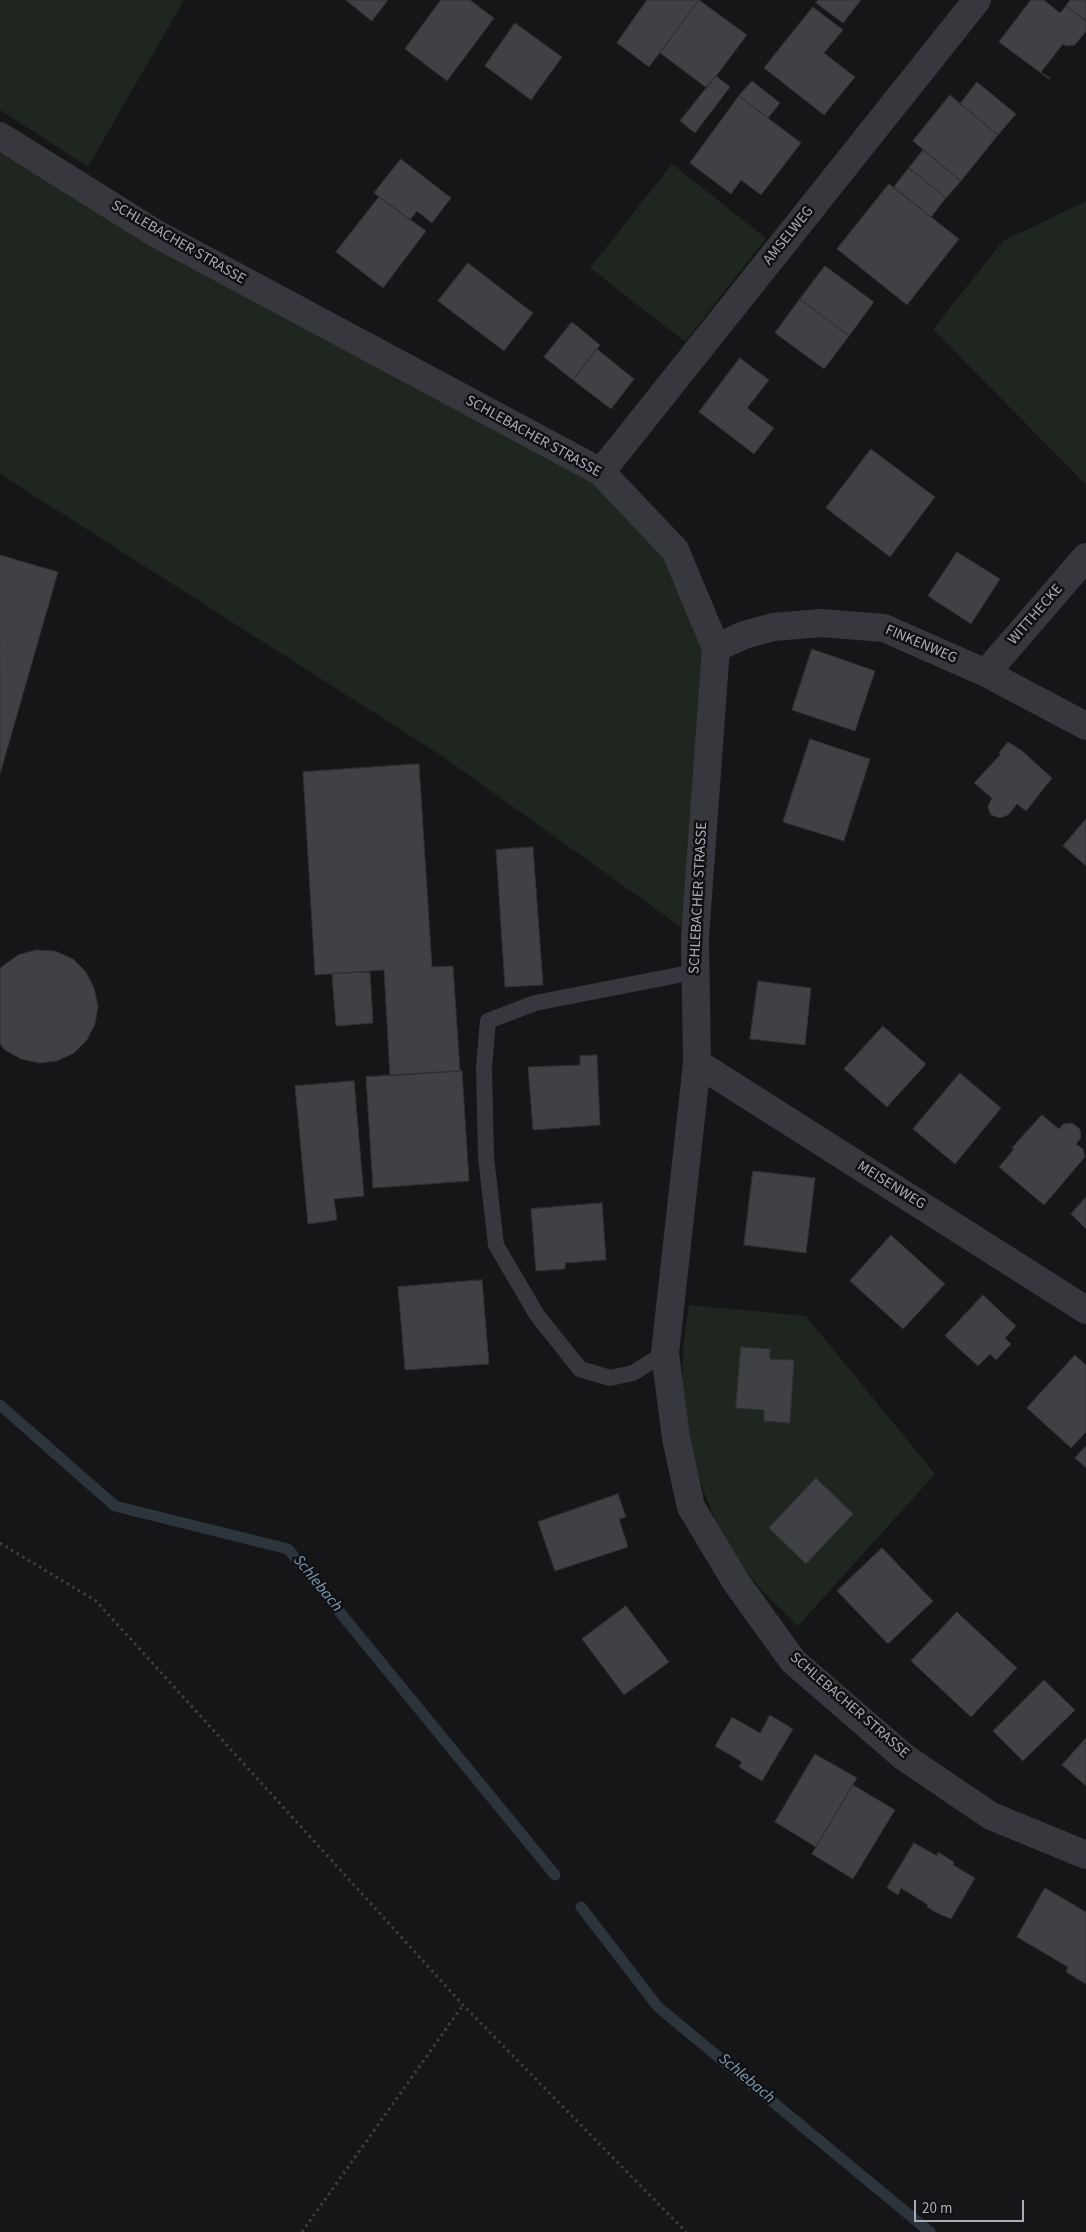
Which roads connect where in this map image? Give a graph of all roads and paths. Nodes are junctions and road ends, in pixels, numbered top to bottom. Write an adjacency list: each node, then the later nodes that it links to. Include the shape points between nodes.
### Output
1 (977, 0): 3 (street, AMSELWEG)
2 (0, 136): 3 (street, SCHLEBACHER STRASSE, via 155,234)
3 (601, 472): 5 (street, SCHLEBACHER STRASSE, via 675,550)
4 (1086, 557): 6 (street, WITTHECKE)
5 (716, 648): 6 (street, FINKENWEG, via 744,635 773,627 821,623 884,628); 8 (street, SCHLEBACHER STRASSE)
6 (986, 673): 7 (street, FINKENWEG)
7 (1086, 726)
8 (694, 972): 9 (street, SCHLEBACHER STRASSE); 11 (lane, via 534,1003 488,1022 484,1067 486,1157 496,1245 537,1315 580,1369 610,1378 633,1373)
9 (697, 1063): 10 (street, MEISENWEG); 11 (street, SCHLEBACHER STRASSE)
10 (1086, 1310)
11 (665, 1354): 13 (street, SCHLEBACHER STRASSE, via 676,1438 691,1507 736,1582 793,1662 904,1757 991,1816)
12 (0, 1543): 14 (path, via 96,1600)
13 (1086, 1855)
14 (463, 2005): 15 (path); 16 (path)
15 (302, 2232)
16 (686, 2232)

